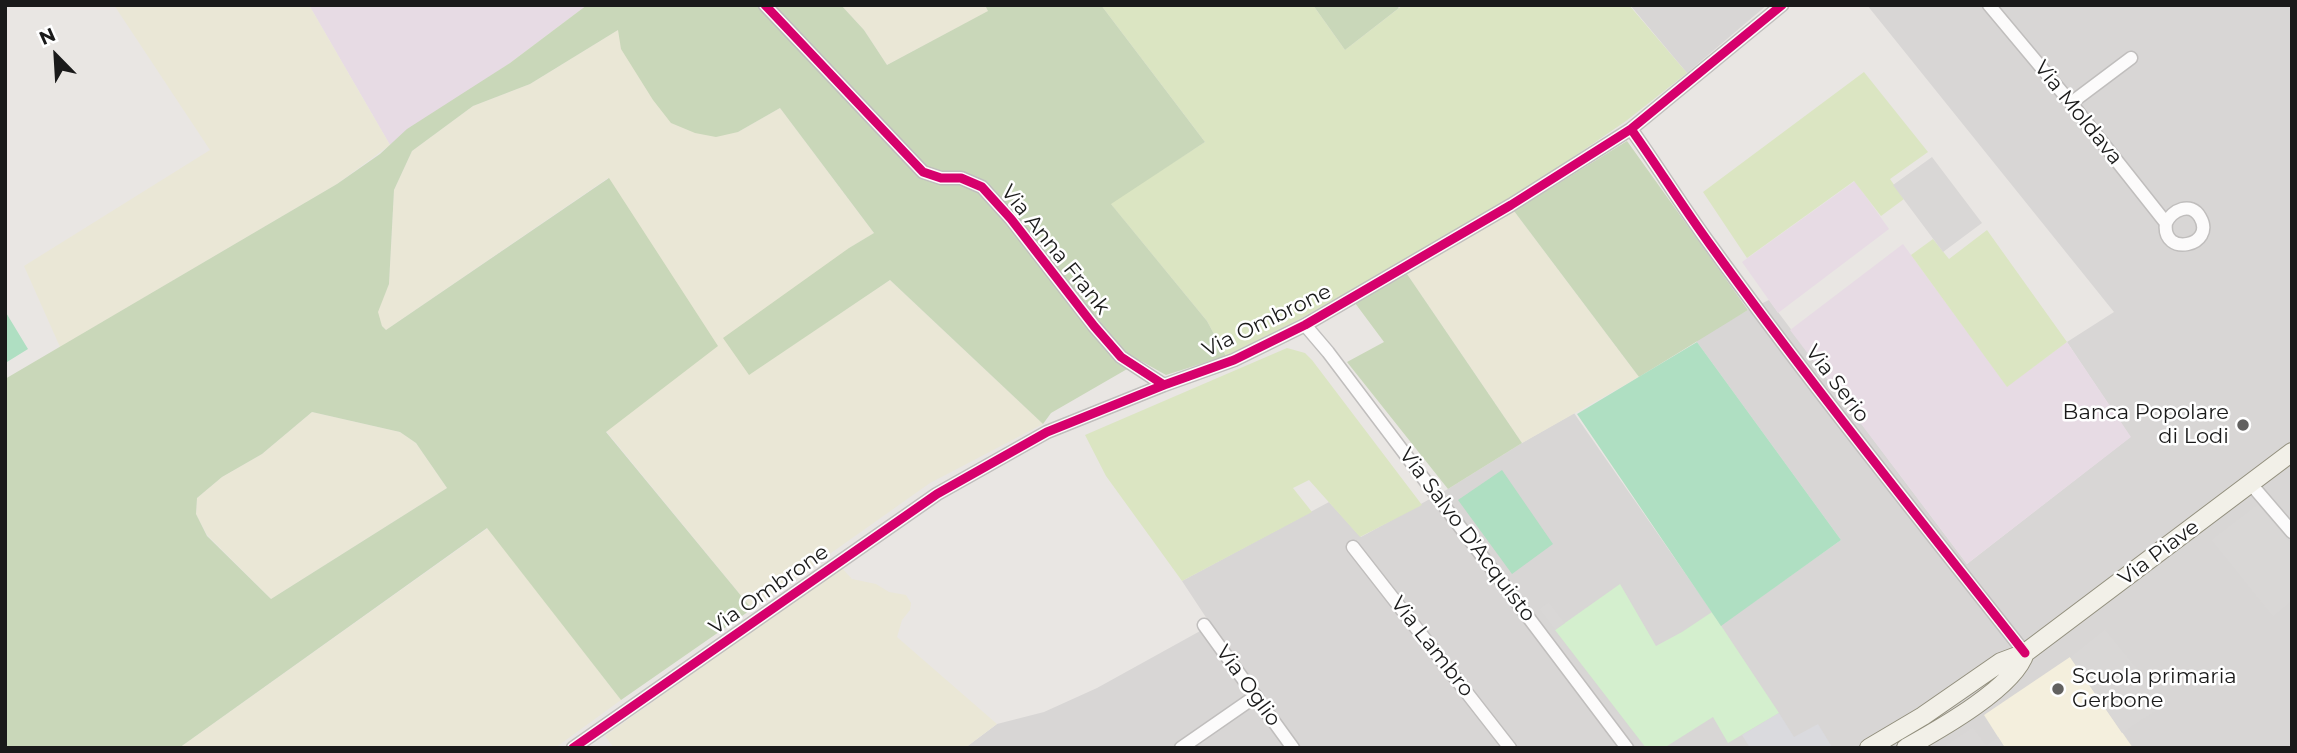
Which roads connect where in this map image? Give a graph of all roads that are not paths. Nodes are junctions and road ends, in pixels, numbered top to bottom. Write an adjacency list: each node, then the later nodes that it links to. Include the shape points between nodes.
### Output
1 (765, 5): 9 (street, Via Anna Frank, via 923,172 961,178 982,187 1121,356)
2 (1782, 5): 6 (street, Via Ombrone)
3 (1989, 5): 5 (street, Via Moldava)
4 (2130, 58): 5 (street)
5 (2071, 103): 7 (street, Via Moldava)
6 (1631, 130): 8 (street, Via Ombrone); 15 (street, Via Serio, via 1773,330)
7 (2165, 223)
8 (1305, 325): 9 (street, Via Ombrone, via 1234,360); 21 (street, Via Salvo D'Acquisto)
9 (1164, 385): 17 (street, Via Ombrone, via 1046,432 937,494)
10 (2292, 452): 11 (street, Via Piave)
11 (2250, 483): 12 (street); 15 (street, Via Piave)
12 (2292, 532)
13 (1353, 547): 20 (street, Via Lambro)
14 (1204, 625): 16 (street, Via Oglio)
15 (2025, 653): 22 (street, Via Piave, via 2007,658); 23 (street, Via Piave, via 2018,666 1979,703)
16 (1256, 696): 18 (street); 19 (street, Via Oglio)
17 (573, 748)
18 (1181, 748)
19 (1293, 748)
20 (1510, 748)
21 (1627, 748)
22 (1869, 748)
23 (1906, 748)

